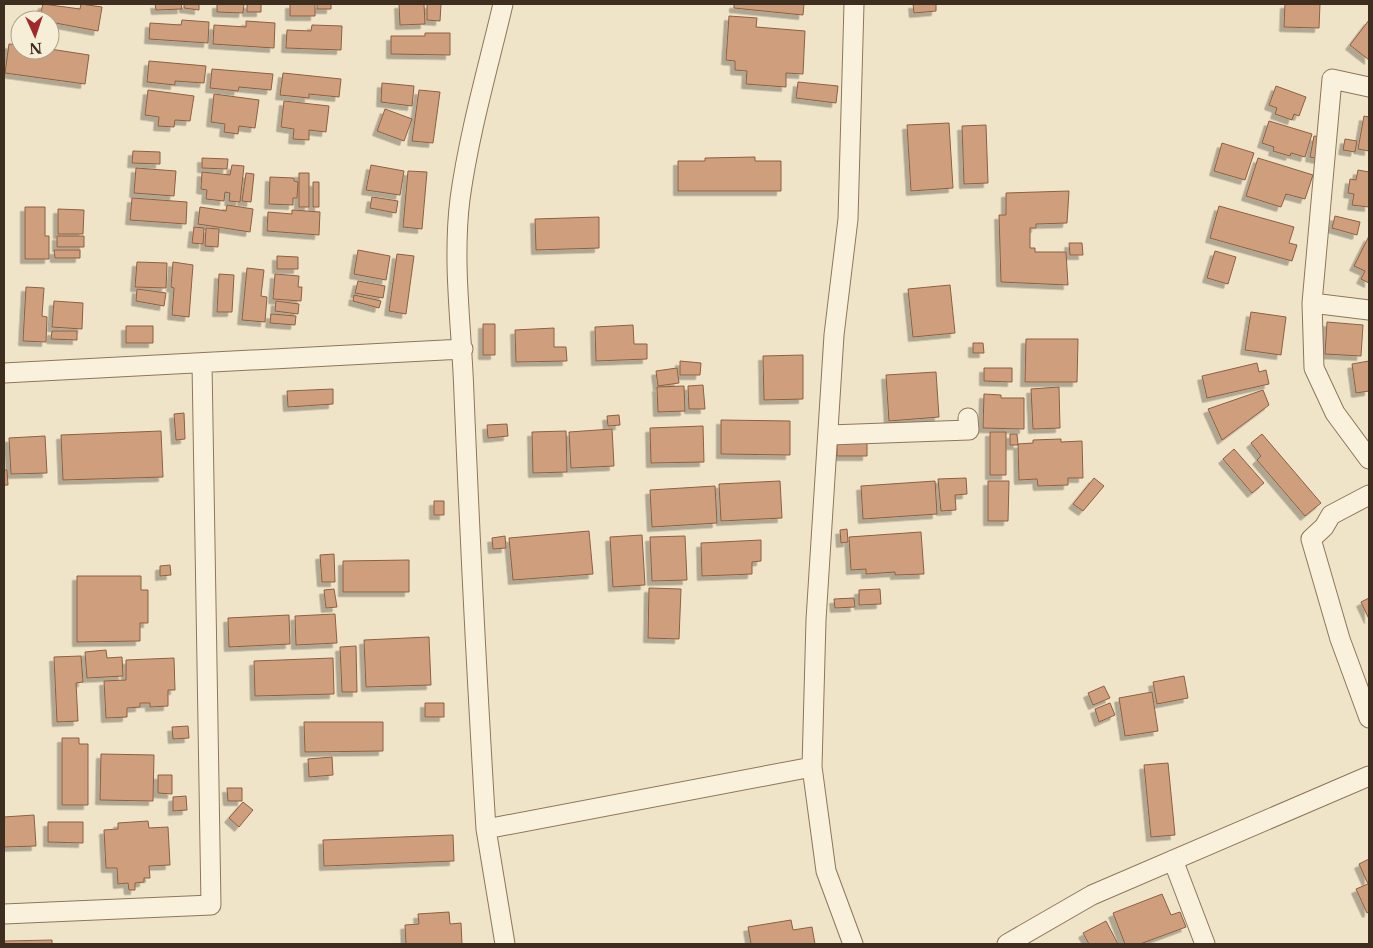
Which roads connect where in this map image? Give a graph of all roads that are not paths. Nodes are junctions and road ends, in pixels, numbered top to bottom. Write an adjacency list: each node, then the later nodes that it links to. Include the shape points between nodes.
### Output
1 (503, 4): 6 (street, via 473,129 460,200 457,261)
2 (854, 4): 10 (street, via 848,219 834,335)
3 (1369, 88): 4 (street, via 1332,79)
4 (1312, 303): 5 (street); 11 (street, via 1314,368 1335,414)
5 (1369, 310)
6 (463, 348): 7 (street); 16 (street, via 472,605)
7 (202, 362): 8 (street); 18 (street, via 211,905)
8 (4, 373)
9 (968, 418): 10 (street, via 969,430)
10 (829, 435): 14 (street, via 816,620)
11 (1369, 459)
12 (1369, 496): 13 (street, via 1331,515 1311,540 1340,639)
13 (1369, 718)
14 (812, 767): 16 (street); 20 (street, via 826,871)
15 (1369, 776): 17 (street)
16 (486, 829): 19 (street)
17 (1173, 860): 21 (street, via 1092,895); 22 (street)
18 (4, 914)
19 (505, 944)
20 (853, 944)
21 (1007, 944)
22 (1205, 944)

